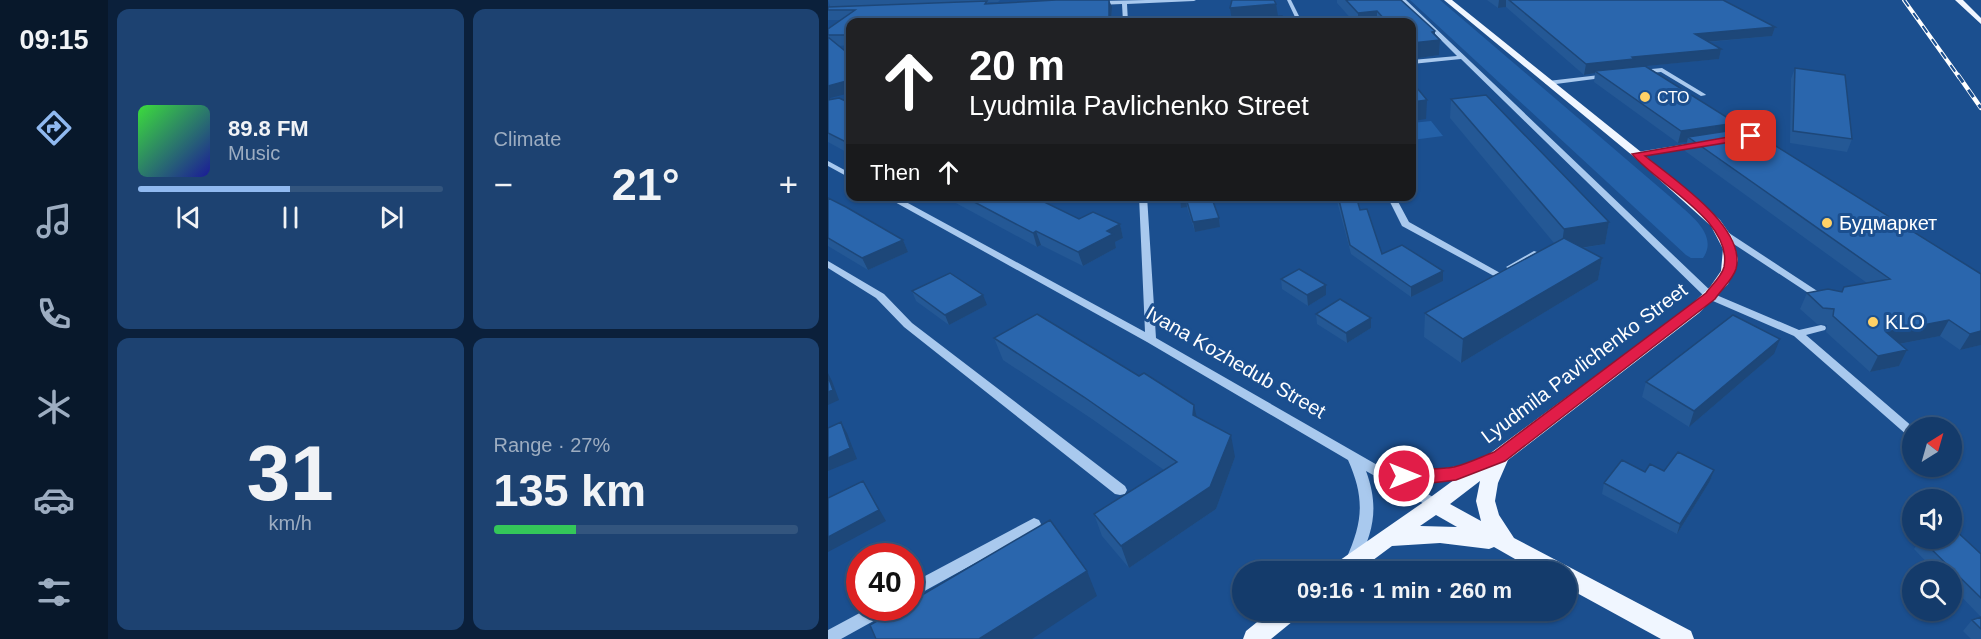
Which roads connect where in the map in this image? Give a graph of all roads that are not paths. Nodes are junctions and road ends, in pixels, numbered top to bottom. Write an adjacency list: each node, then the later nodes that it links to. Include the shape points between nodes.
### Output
1 (1194, 0): 6 (street)
2 (1289, 0): 9 (street)
3 (1403, 0): 11 (street)
4 (1448, 0): 15 (main road)
5 (1959, 0): 10 (main road)
6 (1124, 2): 7 (street); 8 (street)
7 (1092, 3)
8 (1126, 18)
9 (1298, 18)
10 (1981, 22)
11 (1462, 57): 12 (street); 27 (street)
12 (1416, 62)
13 (1628, 74): 16 (street, via 1662,70)
14 (1616, 75): 15 (street)
15 (1548, 82): 18 (main road)
16 (1703, 95)
17 (1706, 143): 18 (street)
18 (1637, 154): 24 (main road)
19 (828, 164): 20 (street)
20 (846, 174)
21 (897, 201): 31 (street, Ivana Kozhedub Street)
22 (1143, 201): 31 (street)
23 (1394, 201): 25 (street, via 1405,224 1492,277)
24 (1726, 235): 27 (main road, Lyudmila Pavlichenko Street, via 1731,250 1730,270); 28 (street)
25 (1534, 254)
26 (828, 264): 36 (street, via 880,296 908,325)
27 (1710, 296): 30 (street); 33 (main road, Lyudmila Pavlichenko Street)
28 (1831, 303)
29 (1821, 328): 30 (street)
30 (1798, 334): 32 (street)
31 (1151, 340): 34 (street, Ivana Kozhedub Street)
32 (1902, 424)
33 (1500, 457): 35 (street, via 1456,474 1423,478); 37 (main road, Lyudmila Pavlichenko Street); 40 (main road, via 1485,492 1488,519)
34 (1353, 458): 35 (street, Ivana Kozhedub Street); 41 (street, via 1364,478 1369,506 1366,530)
35 (1384, 475): 37 (street, Ivana Kozhedub Street)
36 (1119, 490)
37 (1435, 505): 39 (main road, Lyudmila Pavlichenko Street); 40 (main road, Ivana Kozhedub Street)
38 (1034, 524): 45 (street)
39 (1386, 539): 40 (main road, via 1428,532 1467,535); 42 (main road, Lyudmila Pavlichenko Street)
40 (1509, 545): 43 (main road, Ivana Kozhedub Street)
41 (1348, 561)
42 (1354, 561)
43 (1538, 561)
44 (1577, 582): 50 (main road)
45 (924, 584)
46 (859, 621): 48 (street)
47 (1276, 621): 49 (main road)
48 (828, 638)
49 (1254, 639)
50 (1683, 639)

